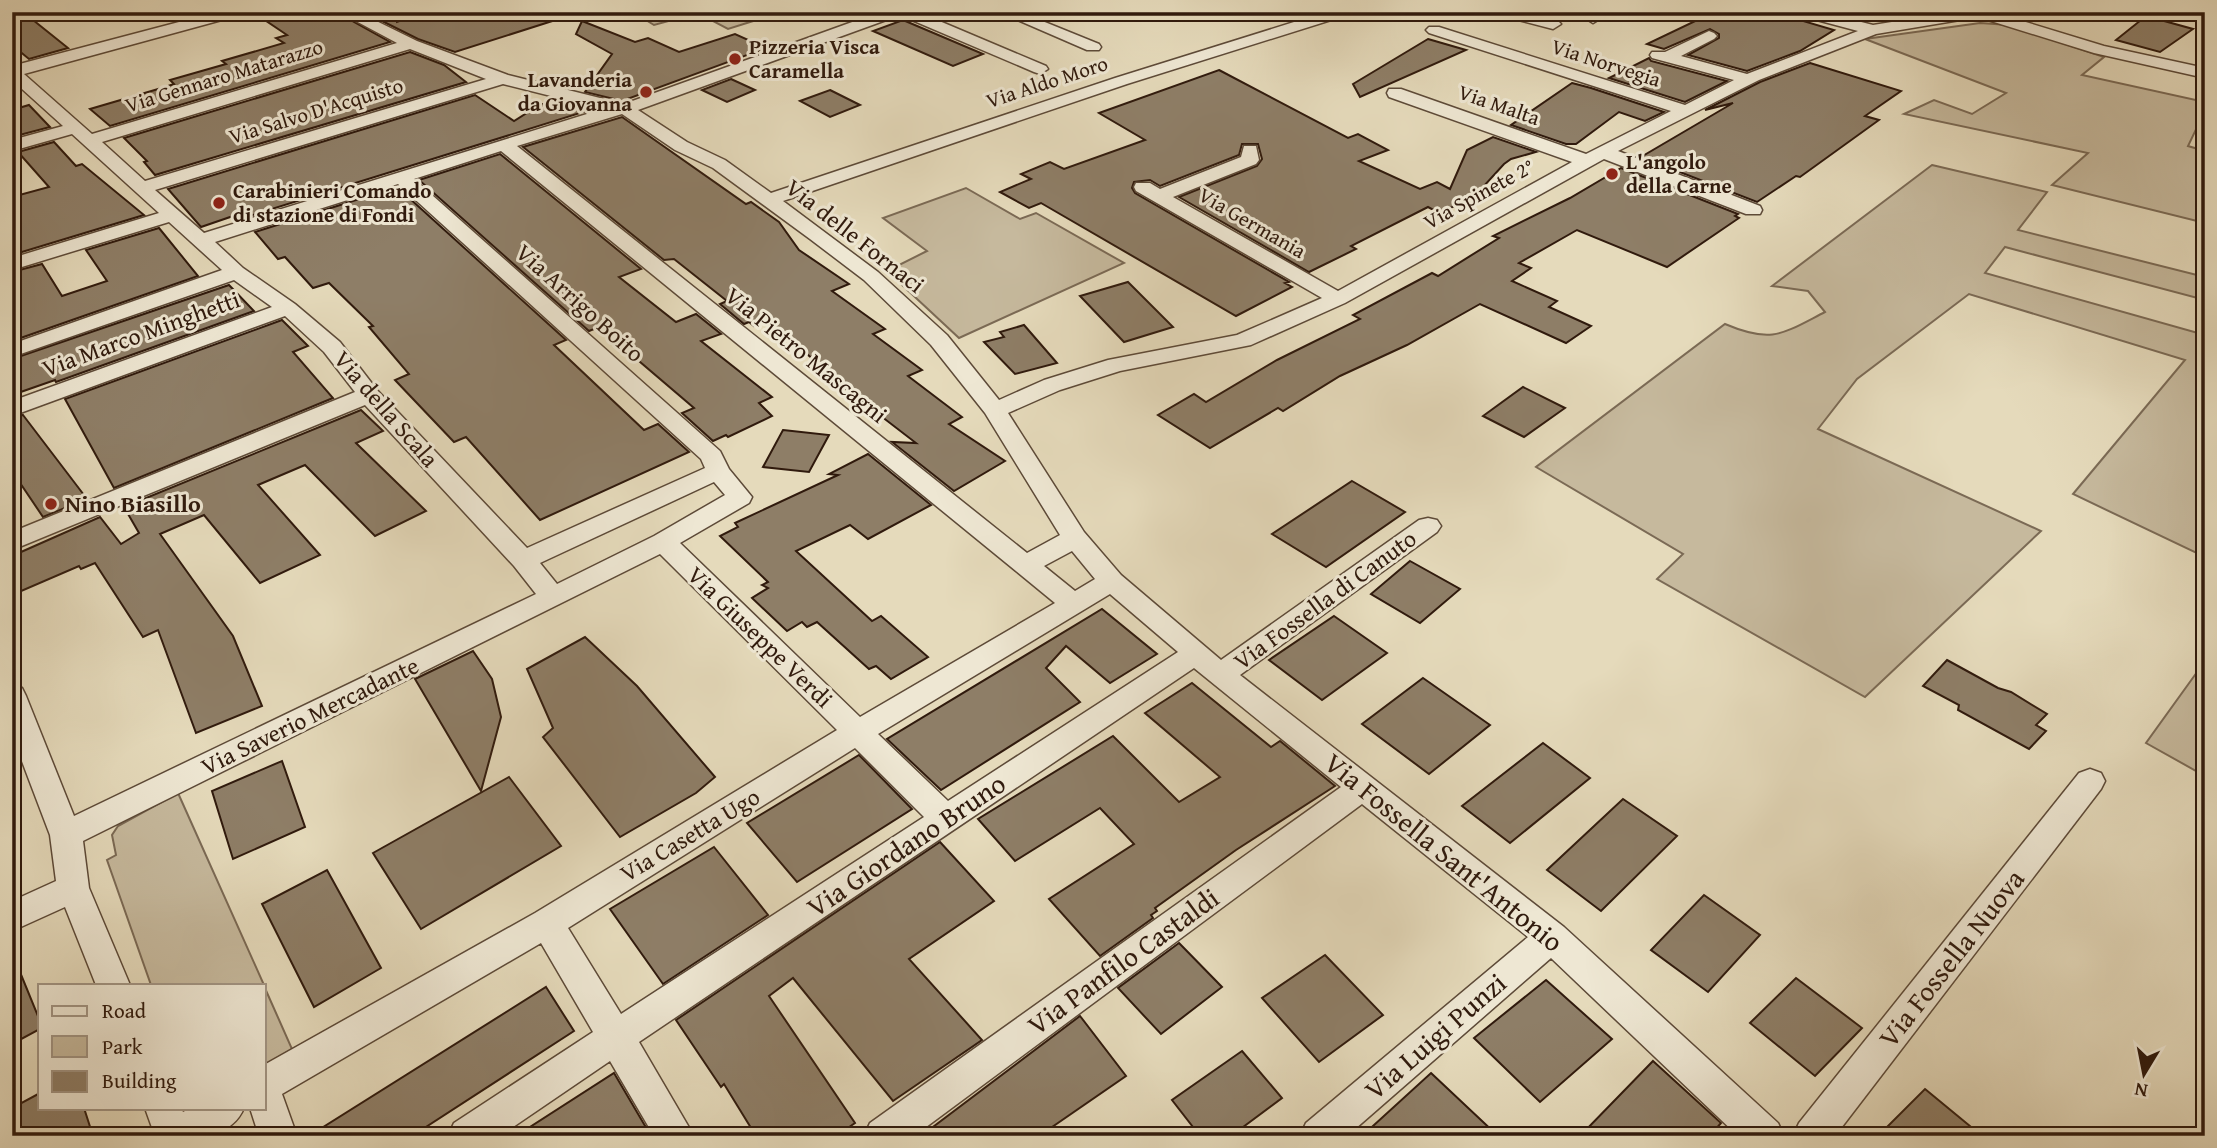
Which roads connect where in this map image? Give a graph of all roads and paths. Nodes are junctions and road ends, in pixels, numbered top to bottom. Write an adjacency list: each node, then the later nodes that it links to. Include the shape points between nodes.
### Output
1 (235, 12): 19 (street)
2 (895, 12): 24 (street)
3 (905, 12): 18 (street)
4 (1006, 12): 17 (street)
5 (1342, 12): 11 (street, Via Aldo Moro)
6 (1504, 12): 12 (street)
7 (1803, 12): 14 (street)
8 (348, 13): 16 (street)
9 (1981, 13): 14 (street, Via Spinete 2°); 20 (street, via 2100,50)
10 (1286, 17): 11 (street)
11 (1305, 24): 33 (street, Via Aldo Moro)
12 (1553, 24)
13 (1434, 30): 25 (street, Via Norvegia)
14 (1873, 30): 22 (street, Via Spinete 2°)
15 (1709, 36): 22 (street, via 1663,56)
16 (411, 44): 21 (street); 26 (street, Via Gennaro Matarazzo)
17 (1093, 47)
18 (1040, 69)
19 (13, 72): 26 (street, Via della Scala)
20 (2205, 73)
21 (502, 79): 24 (street); 32 (street, Via Salvo D'Acquisto)
22 (1748, 79): 25 (street, Via Spinete 2°)
23 (1395, 93): 30 (street, Via Malta)
24 (625, 108): 27 (street); 33 (street, Via delle Fornaci, via 681,146 719,164)
25 (1684, 110): 30 (street, Via Spinete 2°)
26 (82, 134): 28 (street, Via Gennaro Matarazzo); 32 (street, Via della Scala)
27 (504, 145): 31 (street); 51 (street, Via Pietro Mascagni)
28 (12, 146)
29 (1250, 150): 39 (street, Via Germania, via 1250,160 1151,192)
30 (1595, 156): 34 (street, Via Malta); 39 (street, Via Spinete 2°)
31 (402, 178): 36 (street); 45 (street, Via Arrigo Boito, via 712,456)
32 (144, 187): 35 (street, Via della Scala)
33 (768, 200): 44 (street, Via delle Fornaci, via 871,276 939,340)
34 (1753, 210)
35 (172, 215): 36 (street, Via della Scala); 37 (street)
36 (202, 240): 38 (street, Via della Scala)
37 (12, 264)
38 (236, 272): 40 (street, Via della Scala); 41 (street)
39 (1338, 299): 44 (street, Via Spinete 2°, via 1243,340 1116,365 1052,385)
40 (288, 308): 42 (street, Via della Scala, via 332,347); 43 (street, Via Marco Minghetti)
41 (12, 351)
42 (369, 395): 48 (street); 50 (street, Via della Scala)
43 (12, 409)
44 (995, 410): 47 (street, Via delle Fornaci)
45 (718, 471): 49 (street, Via Arrigo Boito, via 740,497); 50 (street)
46 (1428, 526): 56 (street, Via Fossella di Canuto)
47 (1076, 538): 51 (street); 52 (street, Via delle Fornaci)
48 (12, 542)
49 (663, 542): 53 (street, Via Saverio Mercadante); 58 (street, Via Giuseppe Verdi)
50 (523, 560): 53 (street, Via della Scala)
51 (1025, 565): 54 (street, Via Pietro Mascagni)
52 (1112, 581): 54 (street, Via Casetta Ugo); 55 (street, Via Fossella Sant'Antonio)
53 (553, 597): 62 (street, Via Saverio Mercadante)
54 (1075, 605): 58 (street, Via Casetta Ugo)
55 (1195, 654): 56 (street, Via Fossella Sant'Antonio); 61 (street, Via Giordano Bruno)
56 (1221, 674): 60 (street, Via Fossella Sant'Antonio)
57 (12, 696): 62 (street)
58 (858, 732): 61 (street); 65 (street, Via Casetta Ugo)
59 (2090, 781): 80 (street, Via Fossella Nuova)
60 (1363, 787): 66 (street, Via Fossella Sant'Antonio); 77 (street, Via Panfilo Castaldi)
61 (946, 819): 68 (street, Via Giordano Bruno)
62 (66, 835): 63 (street)
63 (73, 888): 64 (street); 67 (street)
64 (12, 917)
65 (547, 923): 68 (street); 69 (street, Via Casetta Ugo)
66 (1552, 937): 78 (street, Via Luigi Punzi); 79 (street, Via Fossella Sant'Antonio)
67 (113, 984)
68 (617, 1037): 73 (street, Via Giordano Bruno); 76 (street)
69 (266, 1084)
70 (266, 1101): 75 (street)
71 (164, 1110): 74 (street)
72 (222, 1110): 74 (street)
73 (476, 1133)
74 (176, 1136)
75 (278, 1136)
76 (675, 1136)
77 (883, 1136)
78 (1319, 1136)
79 (1765, 1136)
80 (1812, 1136)

